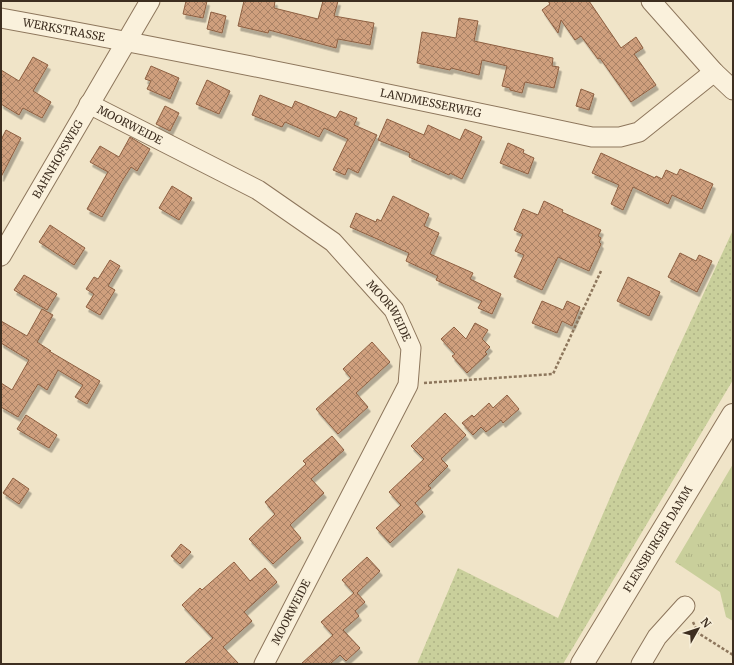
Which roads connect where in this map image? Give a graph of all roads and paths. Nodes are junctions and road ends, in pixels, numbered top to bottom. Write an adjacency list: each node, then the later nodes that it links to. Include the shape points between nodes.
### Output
1 (150, 1): 4 (street, BAHNHOFSWEG)
2 (651, 1): 5 (street)
3 (1, 18): 4 (street, WERKSTRASSE)
4 (128, 41): 5 (street, LANDMESSERWEG, via 592,137 620,137 639,132); 7 (street, BAHNHOFSWEG)
5 (714, 72): 6 (street)
6 (733, 90)
7 (89, 104): 8 (street, BAHNHOFSWEG); 10 (street, MOORWEIDE, via 258,190 333,242 394,310 411,348)
8 (1, 256)
9 (601, 271): 10 (path, via 553,374)
10 (408, 385): 14 (street, MOORWEIDE)
11 (733, 415): 15 (street, FLENSBURGER DAMM)
12 (685, 606): 13 (path, via 698,633); 16 (street, via 657,636)
13 (733, 655)
14 (264, 664)
15 (582, 664)
16 (640, 664)

